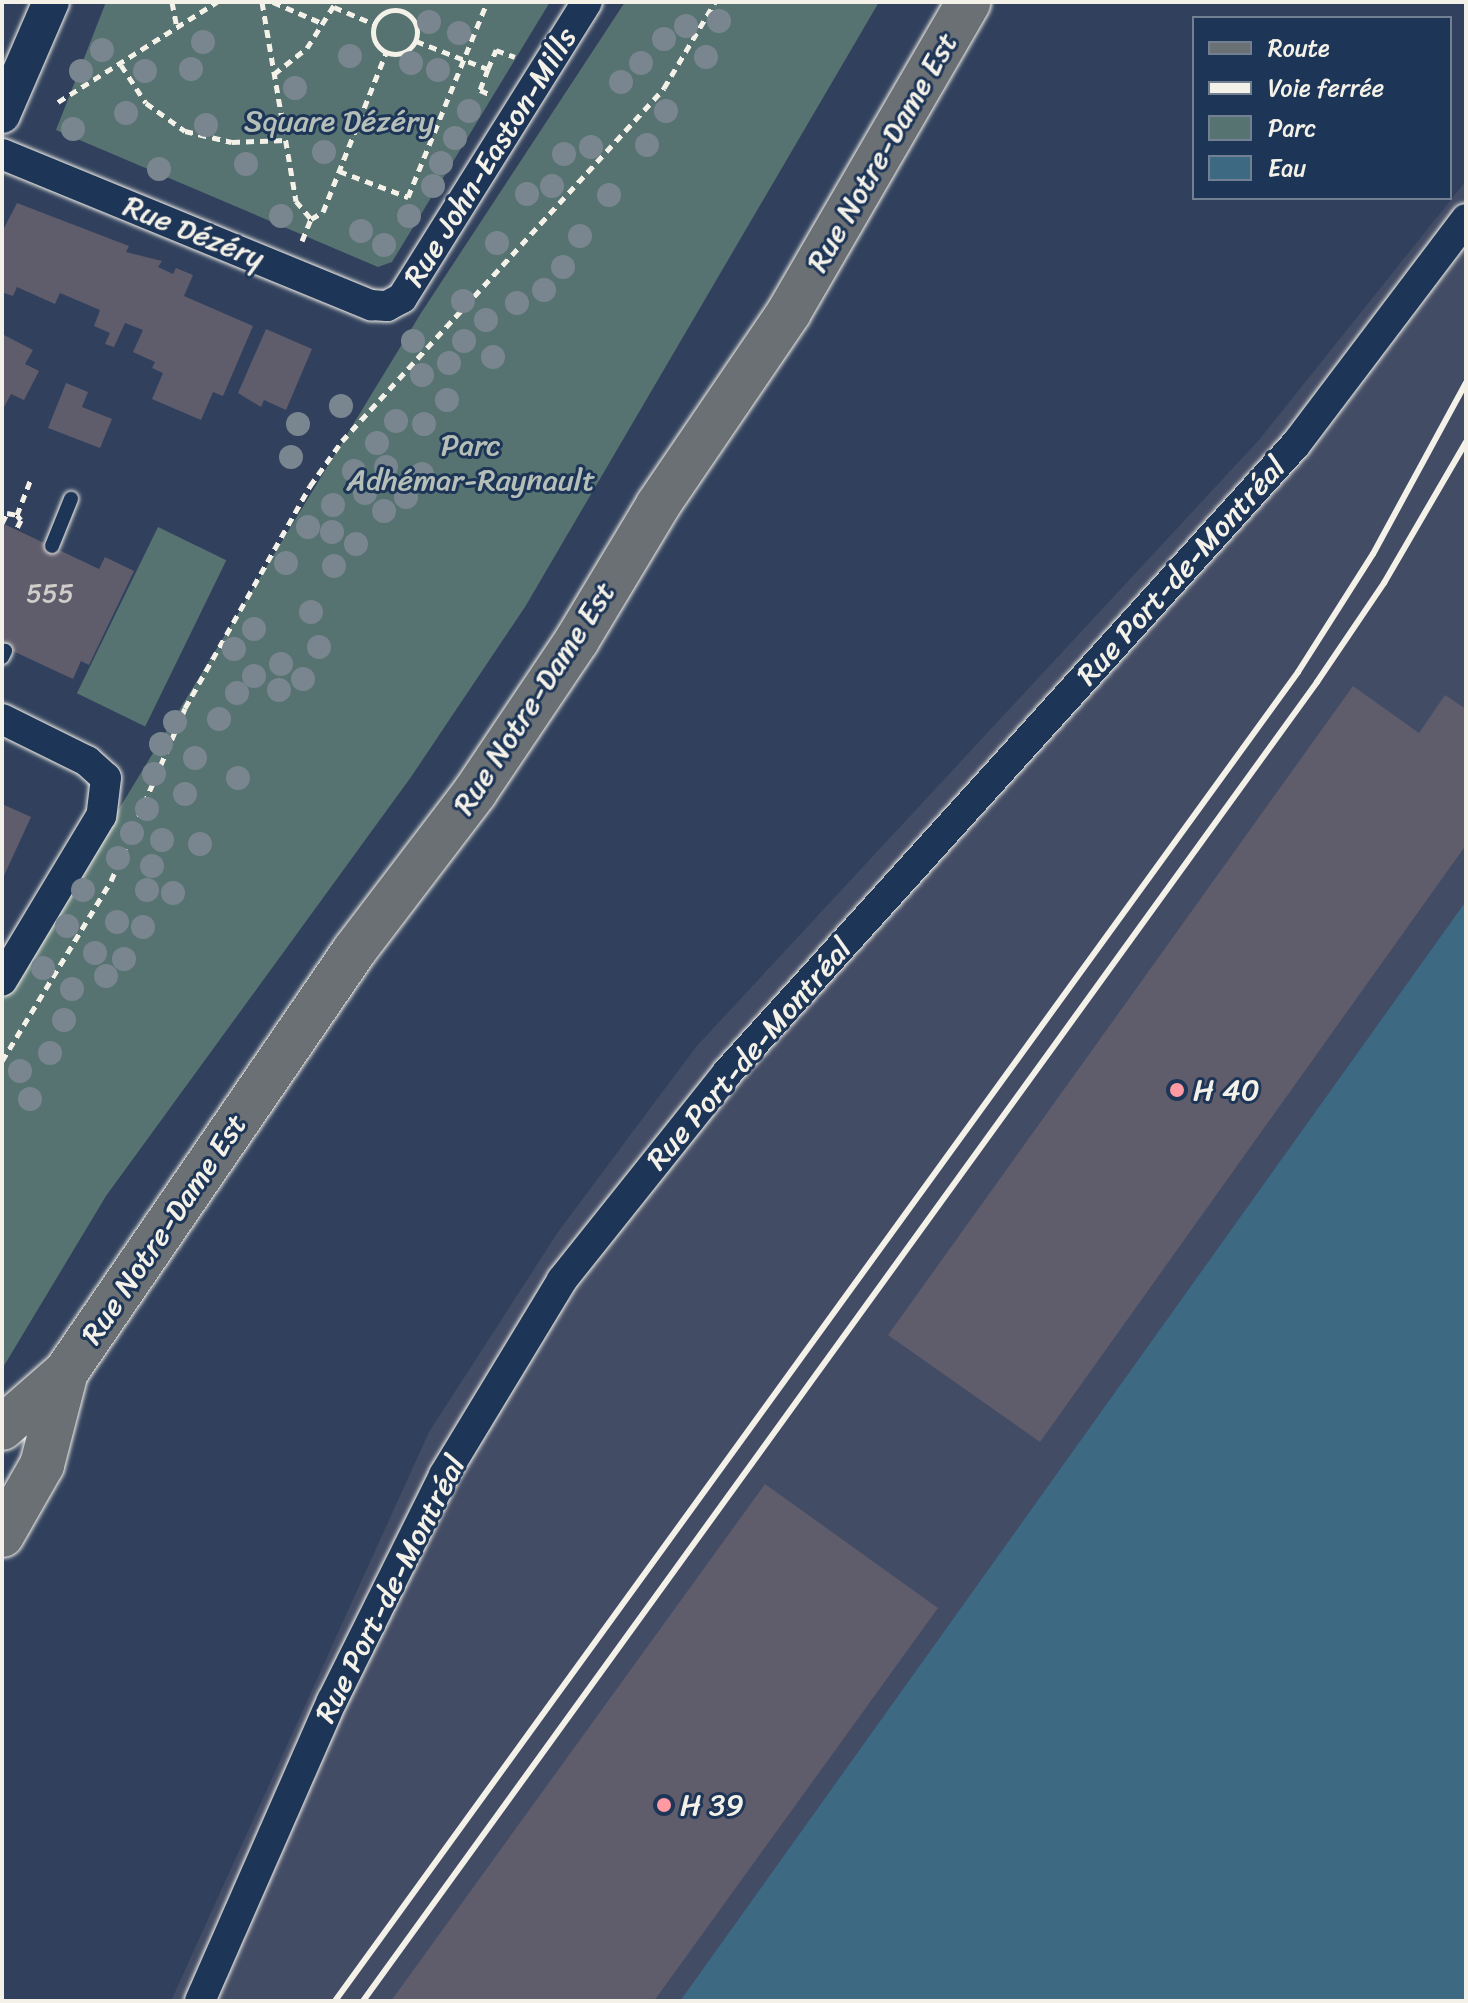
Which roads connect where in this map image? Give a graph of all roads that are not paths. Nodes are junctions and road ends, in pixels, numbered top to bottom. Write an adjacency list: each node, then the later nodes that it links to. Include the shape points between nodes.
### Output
1 (51, 2): 4 (street)
2 (587, 2): 7 (street, Rue John-Easton-Mills, via 402,298)
3 (969, 2): 12 (main road, Rue Notre-Dame Est, via 789,312 658,505 577,640 475,792 354,951)
4 (2, 115)
5 (2, 154): 7 (street, Rue Dézéry, via 371,305)
6 (1466, 219): 15 (street, Rue Port-de-Montréal, via 1296,444 727,1073 562,1280 444,1475 332,1701)
7 (387, 306)
8 (71, 499): 9 (lane)
9 (52, 546)
10 (2, 719): 11 (street, via 87,761 106,778 101,816)
11 (2, 981)
12 (66, 1372): 13 (main road, Rue Notre-Dame Est); 14 (main road, Rue Notre-Dame Est, via 42,1465)
13 (2, 1428)
14 (2, 1535)
15 (200, 2001)

